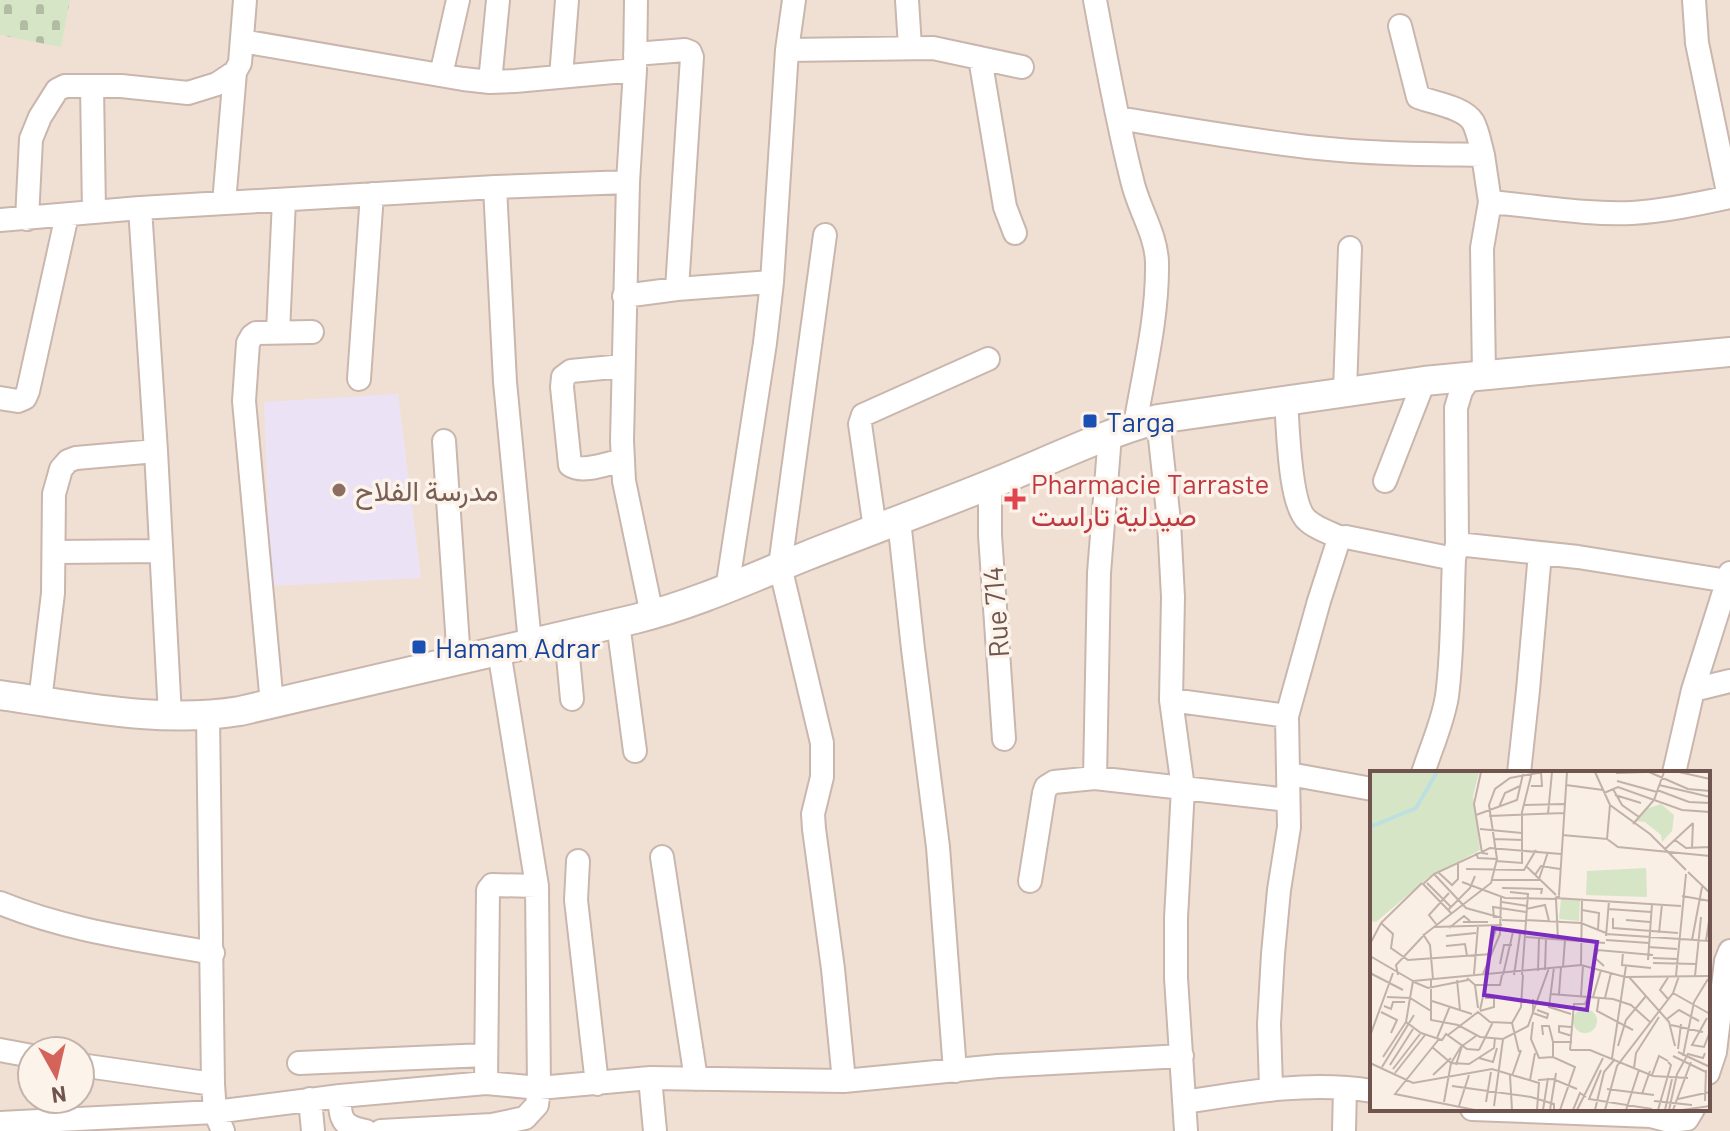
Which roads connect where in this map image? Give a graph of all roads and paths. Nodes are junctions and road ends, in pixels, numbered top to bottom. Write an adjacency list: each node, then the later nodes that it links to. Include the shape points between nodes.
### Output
1 (245, 0): 11 (street)
2 (458, 0): 18 (street)
3 (498, 0): 20 (street)
4 (567, 0): 19 (street)
5 (636, 0): 15 (street)
6 (794, 0): 13 (street)
7 (907, 0): 12 (street)
8 (1095, 0): 22 (street)
9 (1694, 0): 27 (street, via 1697,43)
10 (1400, 26): 23 (street, via 1418,97 1468,116)
11 (242, 41): 17 (street); 18 (street)
12 (910, 47): 13 (street); 14 (street)
13 (787, 50): 39 (street)
14 (980, 58): 16 (street); 36 (street, via 1006,214)
15 (635, 62): 19 (street); 24 (street); 40 (street, via 685,50 692,57)
16 (1022, 67)
17 (235, 72): 21 (street, via 188,93); 30 (street)
18 (441, 75): 20 (street)
19 (561, 77): 20 (street)
20 (490, 82)
21 (92, 86): 32 (street); 34 (street, via 57,90 40,117 31,139)
22 (1118, 118): 23 (street, via 1320,148); 53 (street, via 1157,262)
23 (1483, 155): 29 (street)
24 (628, 182): 25 (street); 41 (street)
25 (495, 187): 26 (street); 71 (street, via 505,382)
26 (372, 194): 28 (street); 48 (street)
27 (1730, 197): 29 (street, via 1633,213)
28 (284, 200): 30 (street); 42 (street)
29 (1490, 202): 47 (street, via 1482,248)
30 (224, 203): 31 (street)
31 (140, 208): 32 (street); 55 (street)
32 (94, 212): 33 (street)
33 (67, 215): 34 (street); 51 (street, via 28,391 18,401)
34 (27, 219): 35 (street)
35 (0, 220)
36 (1015, 233)
37 (825, 235): 65 (street)
38 (1350, 248): 50 (street)
39 (772, 282): 40 (street); 67 (street)
40 (677, 289): 41 (street)
41 (624, 296): 46 (street)
42 (278, 332): 43 (street); 80 (street, via 261,332 250,339 244,401)
43 (312, 332)
44 (1730, 352): 47 (street)
45 (988, 359): 59 (street, via 863,415 860,424)
46 (623, 366): 56 (street); 56 (street, via 571,371 563,377 562,387 570,465 583,469)
47 (1477, 375): 49 (street); 62 (street, via 1461,391 1456,408)
48 (359, 379)
49 (1424, 381): 50 (street); 57 (street)
50 (1345, 391): 52 (street)
51 (0, 398)
52 (1286, 400): 53 (street); 60 (street, via 1298,507 1306,520)
53 (1134, 427): 58 (street); 78 (street, via 1169,522); 90 (street, via 1099,573)
54 (444, 441): 73 (street)
55 (156, 451): 61 (street); 63 (street, via 68,461 54,494)
56 (623, 460): 68 (street)
57 (1385, 481)
58 (990, 485): 59 (street); 84 (street, Rue 714)
59 (887, 524): 65 (street); 106 (street, via 913,649 938,847)
60 (1341, 538): 62 (street); 83 (street)
61 (161, 551): 63 (street); 81 (street)
62 (1455, 551): 64 (street); 86 (street, via 1447,696)
63 (55, 552): 79 (street)
64 (1540, 553): 66 (street); 87 (street)
65 (780, 566): 67 (street); 109 (street, via 822,743 822,777 813,814)
66 (1729, 577): 75 (street)
67 (727, 589): 68 (street)
68 (652, 615): 69 (street)
69 (618, 623): 70 (street); 85 (street)
70 (566, 635): 71 (street); 77 (street)
71 (530, 643): 72 (street)
72 (499, 651): 73 (street); 97 (street)
73 (459, 660): 80 (street)
74 (1730, 681): 75 (street)
75 (1693, 690): 88 (street)
76 (0, 695): 79 (street)
77 (572, 699)
78 (1171, 700): 83 (street); 91 (street)
79 (40, 701): 81 (street)
80 (272, 704): 82 (street)
81 (170, 716): 82 (street)
82 (208, 716): 100 (street)
83 (1287, 716): 89 (street)
84 (1004, 739)
85 (635, 751)
86 (1424, 771)
87 (1519, 771)
88 (1674, 771)
89 (1289, 774): 92 (street); 93 (street)
90 (1095, 778): 91 (street); 96 (street, via 1046,787)
91 (1183, 788): 93 (street); 102 (street, via 1176,918)
92 (1370, 789)
93 (1288, 800): 114 (street, via 1269,1024)
94 (662, 857): 108 (street)
95 (578, 861): 112 (street, via 576,900)
96 (1030, 881)
97 (537, 886): 101 (street, via 492,885 488,890); 113 (street)
98 (0, 903): 100 (street, via 68,926)
99 (1730, 951): 105 (street)
100 (213, 953): 111 (street)
101 (486, 1055): 103 (street); 110 (street)
102 (1182, 1056): 106 (street); 119 (street)
103 (299, 1063)
104 (96, 1067): 111 (street)
105 (1710, 1067)
106 (955, 1071): 109 (street)
107 (650, 1078): 108 (street); 112 (street); 129 (street)
108 (696, 1079): 109 (street)
109 (844, 1081)
110 (486, 1083): 113 (street); 117 (street)
111 (213, 1084): 123 (street)
112 (597, 1084): 113 (street)
113 (539, 1088): 125 (street, via 537,1105 525,1118)
114 (1271, 1088): 115 (street); 119 (street)
115 (1345, 1088): 116 (street); 131 (street)
116 (1370, 1091)
117 (340, 1096): 118 (street); 127 (street, via 343,1120)
118 (310, 1099): 123 (street); 126 (street)
119 (1185, 1102): 130 (street)
120 (1500, 1111): 122 (street)
121 (1692, 1111): 122 (street, via 1687,1119 1670,1121 1651,1116)
122 (1598, 1118)
123 (219, 1122): 124 (street)
124 (0, 1123)
125 (493, 1128): 128 (street)
126 (313, 1131)
127 (366, 1131)
128 (381, 1131)
129 (655, 1131)
130 (1186, 1131)
131 (1344, 1131)

